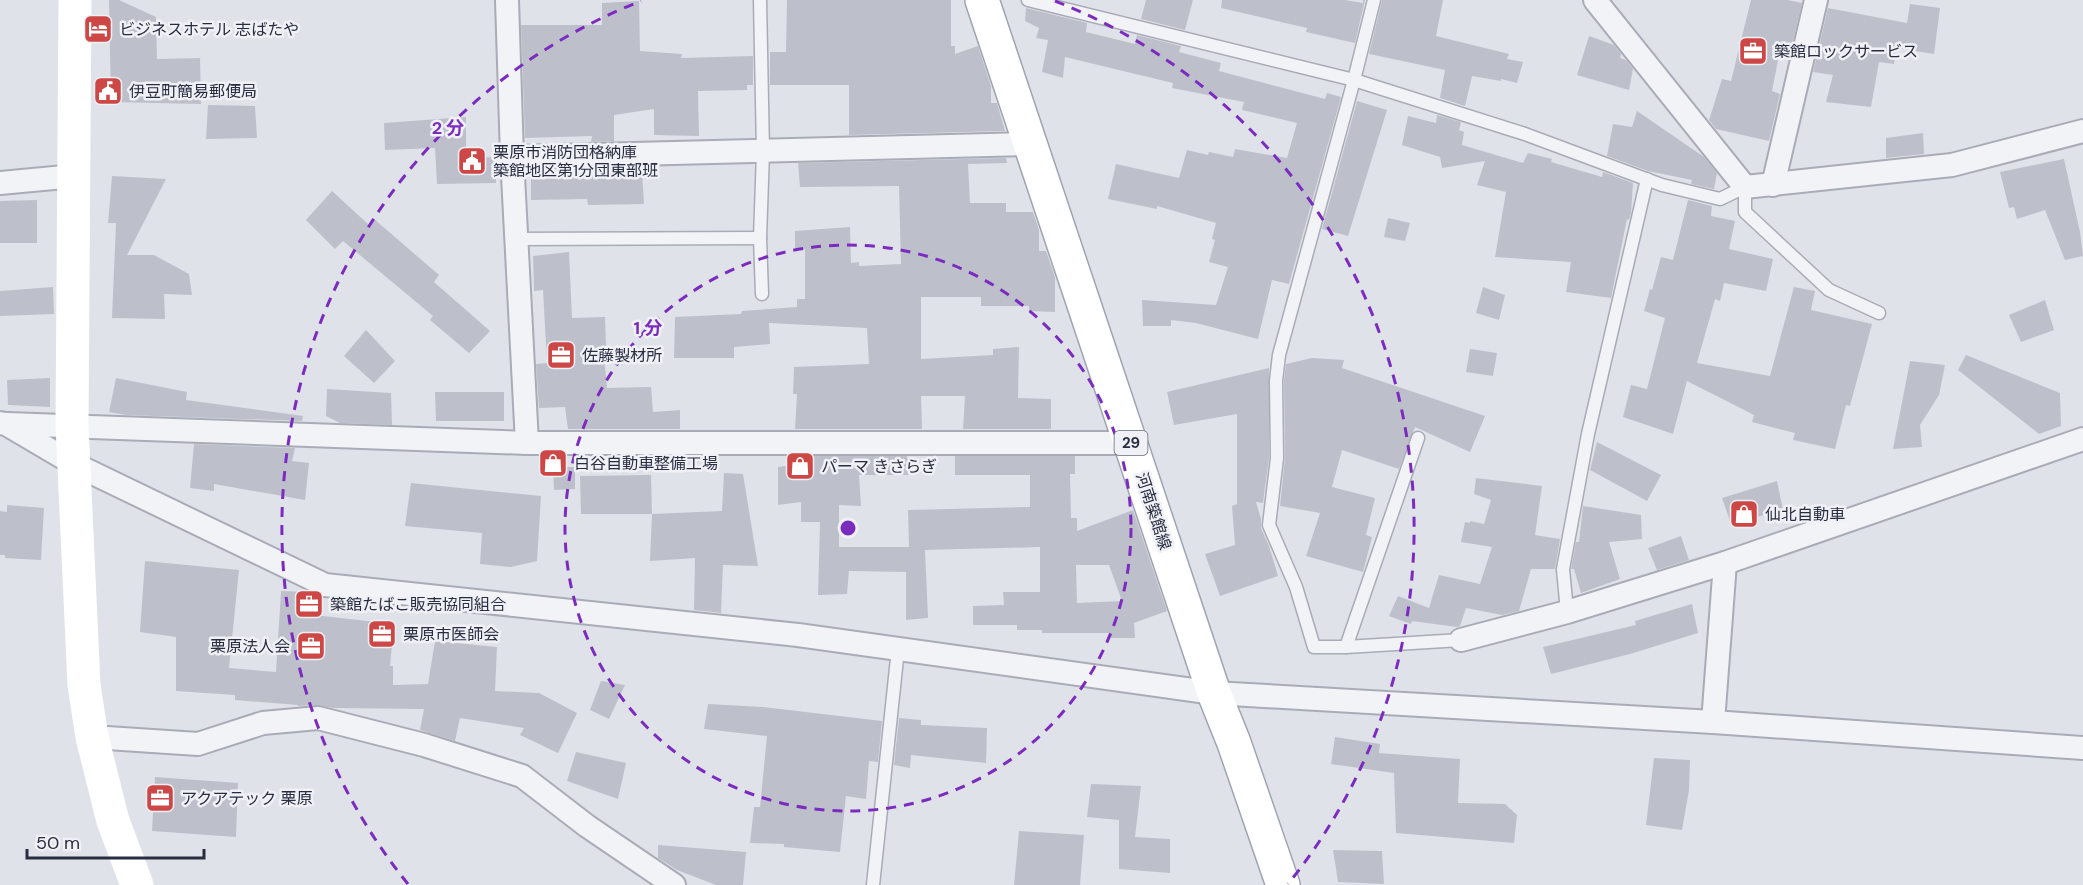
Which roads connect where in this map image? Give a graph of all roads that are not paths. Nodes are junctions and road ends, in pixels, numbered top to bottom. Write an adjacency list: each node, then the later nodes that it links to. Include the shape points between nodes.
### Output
1 (75, 0): 14 (main road)
2 (507, 0): 13 (street)
3 (760, 0): 12 (lane)
4 (982, 0): 11 (main road, 河南築館線 / 29)
5 (1028, 0): 9 (lane)
6 (1374, 0): 9 (lane)
7 (1595, 0): 18 (street)
8 (1816, 0): 17 (street)
9 (1354, 80): 15 (lane, via 1525,134); 33 (lane, via 1279,355 1277,458 1269,525 1296,587 1314,647)
10 (2083, 130): 17 (street, via 1952,165)
11 (1031, 144): 12 (street); 28 (main road, 河南築館線 / 29)
12 (763, 152): 13 (street); 19 (lane)
13 (512, 157): 20 (street)
14 (75, 176): 16 (street); 24 (main road)
15 (1647, 179): 18 (lane, via 1720,199); 31 (lane, via 1586,446 1563,569)
16 (0, 183)
17 (1773, 185): 18 (street)
18 (1745, 187): 22 (lane, via 1746,212 1829,290)
19 (760, 238): 20 (lane); 21 (lane)
20 (516, 239): 27 (street)
21 (762, 294)
22 (1879, 313)
23 (3, 424): 24 (street); 29 (street)
24 (72, 425): 27 (street); 29 (main road)
25 (1418, 438): 33 (lane)
26 (2083, 439): 30 (street)
27 (527, 443): 28 (street)
28 (1131, 443): 35 (main road, 河南築館線 / 29)
29 (74, 464): 34 (street, via 325,585); 37 (main road, via 84,686)
30 (1725, 563): 31 (street); 36 (street)
31 (1567, 612): 32 (street)
32 (1461, 640): 33 (lane)
33 (1346, 647)
34 (898, 649): 35 (street); 41 (lane)
35 (1214, 693): 36 (street); 42 (main road, 河南築館線 / 29)
36 (1713, 722): 38 (street)
37 (92, 737): 39 (main road, via 113,821); 40 (street, via 198,744 263,723 318,718 424,745 522,776)
38 (2083, 748)
39 (136, 885)
40 (674, 885)
41 (873, 885)
42 (1282, 885)

